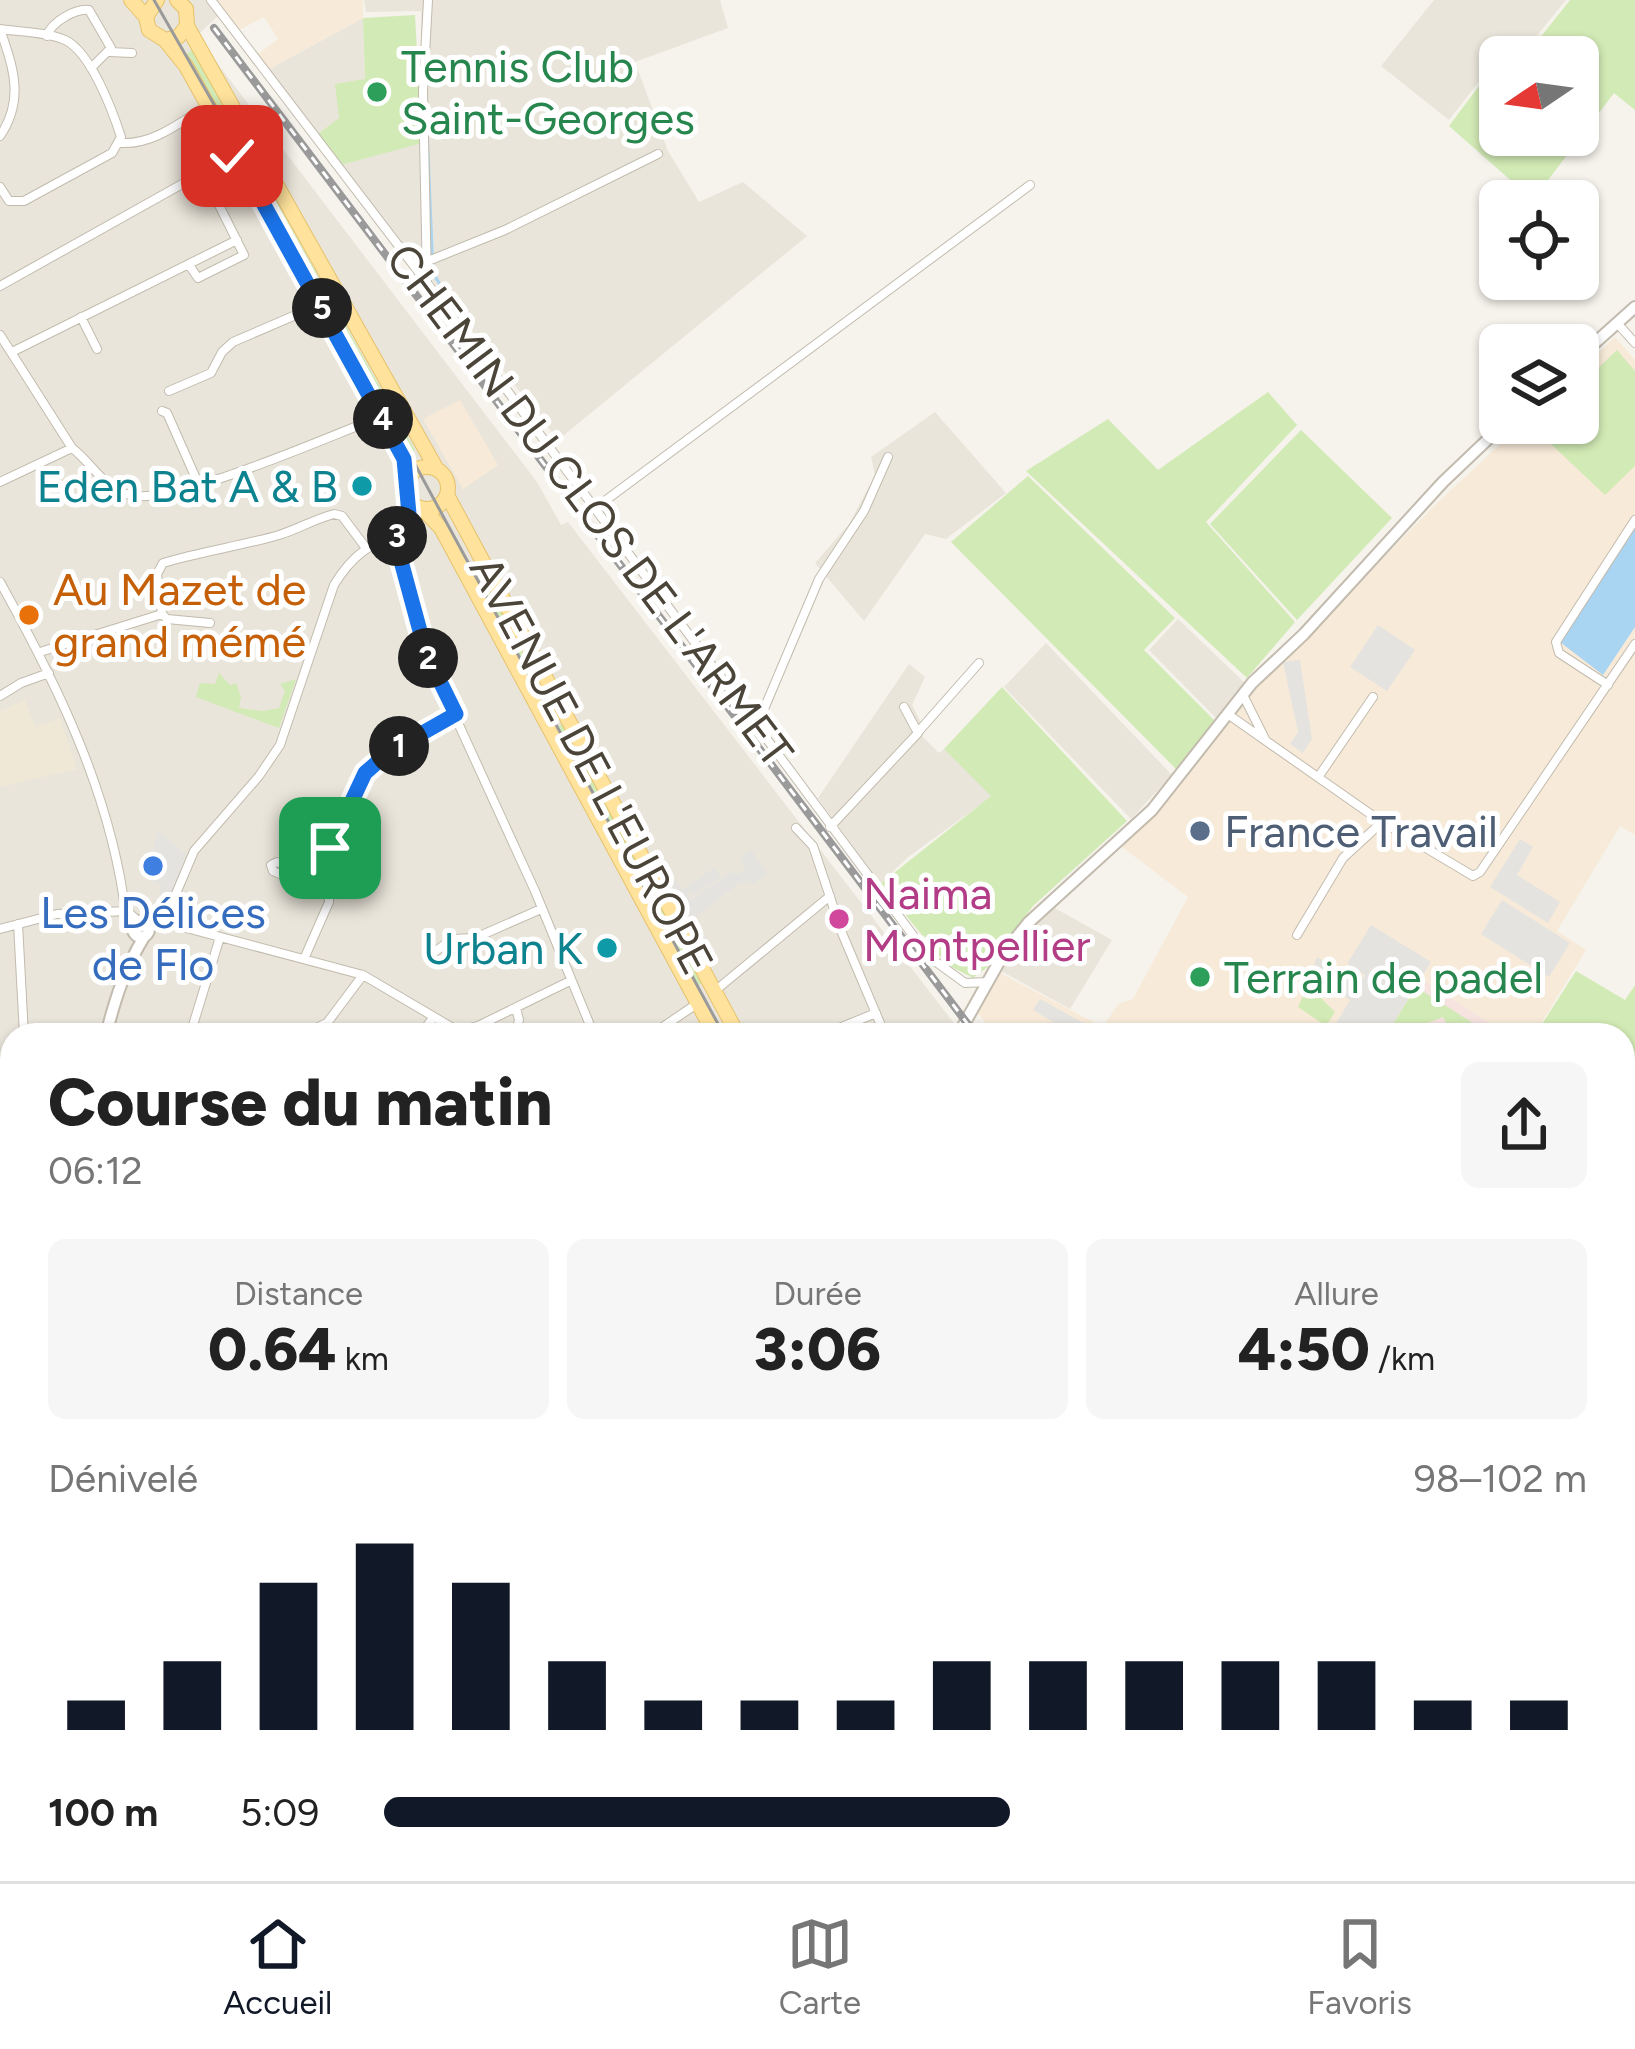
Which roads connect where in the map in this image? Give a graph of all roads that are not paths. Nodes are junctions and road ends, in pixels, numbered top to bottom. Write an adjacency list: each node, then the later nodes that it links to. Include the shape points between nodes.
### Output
1 (131, 0): 6 (main road)
2 (157, 0): 6 (main road)
3 (177, 0): 7 (main road)
4 (211, 0): 25 (street, CHEMIN DU CLOS DE L'ARMET)
5 (428, 0): 23 (street)
6 (146, 17): 10 (main road)
7 (188, 26): 10 (main road); 42 (main road)
8 (0, 29): 9 (street); 15 (street, via 16,80)
9 (47, 36): 11 (street, via 86,8); 13 (street, via 74,46)
10 (165, 40): 14 (main road)
11 (110, 52): 12 (street); 13 (street)
12 (132, 53)
13 (91, 68): 16 (street)
14 (208, 106): 16 (street, via 160,135); 17 (main road)
15 (0, 136)
16 (121, 143): 21 (street, via 18,203)
17 (236, 154): 19 (street); 27 (main road)
18 (658, 154): 23 (street)
19 (203, 173): 22 (street); 26 (street)
20 (1030, 185): 49 (street)
21 (0, 188)
22 (237, 240): 24 (street); 24 (street, via 241,258 198,278)
23 (428, 261): 25 (street)
24 (189, 264): 29 (street)
25 (427, 283): 49 (street, CHEMIN DU CLOS DE L'ARMET)
26 (0, 286)
27 (320, 305): 36 (street, via 236,340 211,373); 43 (main road)
28 (1635, 307): 30 (street)
29 (82, 317): 34 (street); 35 (street)
30 (1617, 322): 32 (street); 33 (street)
31 (0, 335): 35 (street)
32 (1599, 339)
33 (1635, 343)
34 (98, 349)
35 (12, 352): 40 (street)
36 (169, 391)
37 (162, 411): 45 (street)
38 (365, 423): 45 (street)
39 (1483, 444): 62 (street)
40 (72, 448): 44 (street); 45 (street, via 133,496)
41 (888, 457): 68 (street, via 865,511 819,579)
42 (436, 468): 43 (main road); 46 (main road)
43 (408, 477): 47 (main road)
44 (0, 482)
45 (198, 483)
46 (447, 495): 48 (main road); 91 (main road, AVENUE DE L'EUROPE)
47 (408, 498): 48 (main road); 50 (street)
48 (423, 509): 50 (street); 92 (main road, AVENUE DE L'EUROPE, via 441,528)
49 (594, 509): 68 (street, CHEMIN DU CLOS DE L'ARMET)
50 (408, 519): 52 (street)
51 (1635, 520): 61 (street, via 1556,642)
52 (395, 539): 53 (street); 66 (street, via 426,653)
53 (366, 548): 55 (street, via 334,514 163,562); 80 (street, via 328,597 272,758 208,830)
54 (0, 582): 58 (street)
55 (162, 614): 56 (street); 58 (street)
56 (210, 623)
57 (1635, 644): 61 (street)
58 (40, 652): 60 (street)
59 (979, 663): 69 (street)
60 (50, 673): 63 (street); 79 (street, via 104,814)
61 (1608, 685): 72 (street, via 1473,877)
62 (1243, 694): 67 (street); 70 (street)
63 (0, 696)
64 (1373, 697): 71 (street)
65 (904, 707): 69 (street)
66 (456, 714): 75 (street, via 365,773 330,848); 78 (street)
67 (1228, 716): 70 (street); 90 (street, via 1153,810 1028,922)
68 (758, 725): 73 (street, CHEMIN DU CLOS DE L'ARMET)
69 (918, 732): 73 (street)
70 (1265, 739): 71 (street)
71 (1319, 776): 72 (street)
72 (1382, 822): 84 (street, via 1343,858)
73 (832, 825): 90 (street, CHEMIN DU CLOS DE L'ARMET, via 932,958 964,983)
74 (796, 827): 77 (street, via 813,846)
75 (329, 879): 76 (street); 87 (street, via 329,902)
76 (311, 881): 76 (street, via 277,862 271,865 305,885)
77 (830, 896): 91 (street); 94 (street)
78 (542, 909): 86 (street); 89 (street)
79 (127, 911): 81 (street); 83 (street)
80 (164, 922): 83 (street); 85 (street)
81 (18, 924): 82 (street); 96 (street)
82 (0, 928)
83 (140, 929): 97 (street)
84 (1297, 935)
85 (220, 938): 87 (street); 98 (street)
86 (436, 951)
87 (304, 959): 88 (street)
88 (362, 975): 95 (street); 99 (street)
89 (570, 981): 93 (street); 104 (street)
90 (987, 982): 110 (street)
91 (715, 991): 107 (main road, AVENUE DE L'EUROPE)
92 (698, 1003): 105 (street); 106 (main road, AVENUE DE L'EUROPE)
93 (516, 1008): 102 (street); 103 (street)
94 (876, 1013): 108 (street); 109 (street)
95 (433, 1018): 100 (street); 101 (street)
96 (23, 1023)
97 (109, 1023)
98 (194, 1023)
99 (327, 1023)
100 (429, 1023)
101 (445, 1023)
102 (482, 1023)
103 (518, 1023)
104 (589, 1023)
105 (669, 1023)
106 (709, 1023)
107 (732, 1023)
108 (851, 1023)
109 (880, 1023)
110 (965, 1023)

